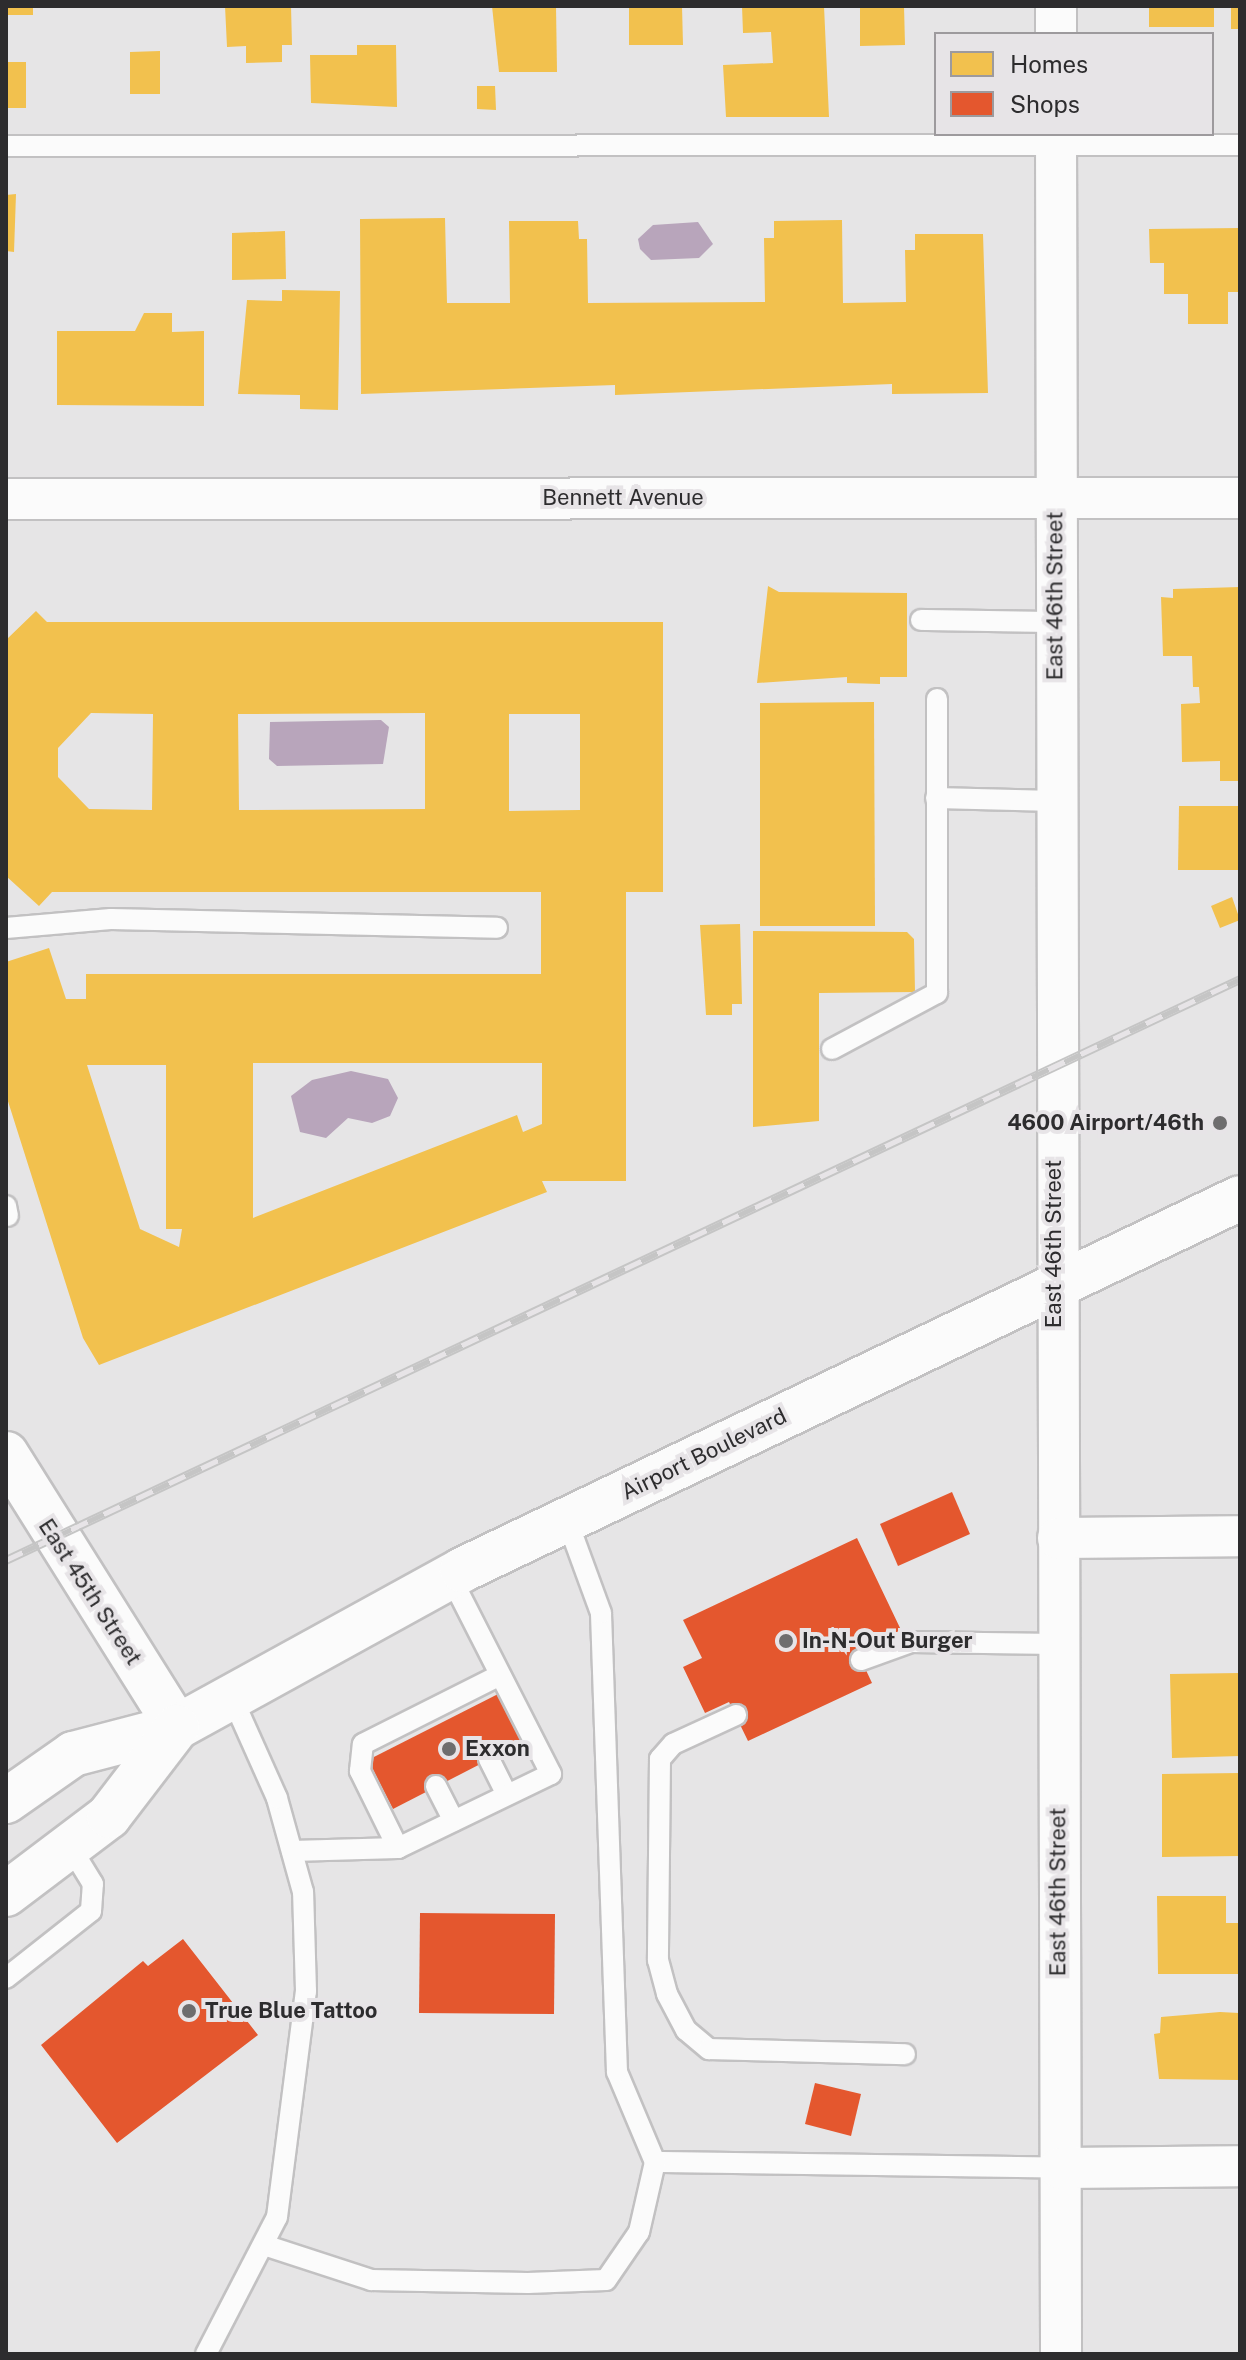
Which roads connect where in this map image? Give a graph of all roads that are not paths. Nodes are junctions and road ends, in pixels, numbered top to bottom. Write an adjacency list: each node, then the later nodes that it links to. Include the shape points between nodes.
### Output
1 (1056, 6): 2 (street)
2 (1056, 32)
3 (1056, 140): 4 (lane); 5 (lane); 6 (street, East 46th Street)
4 (1240, 145)
5 (6, 146)
6 (1055, 498): 7 (street, Bennett Avenue); 8 (street, Bennett Avenue); 10 (street, East 46th Street)
7 (1240, 498)
8 (6, 499)
9 (921, 620): 10 (lane)
10 (1055, 622): 13 (street, East 46th Street)
11 (937, 699): 12 (lane)
12 (936, 798): 13 (lane); 16 (lane, via 937,993)
13 (1055, 801): 18 (street, East 46th Street)
14 (6, 928): 15 (lane, via 111,919)
15 (497, 928)
16 (832, 1049)
17 (1240, 1198): 18 (main road, Airport Boulevard)
18 (1054, 1284): 20 (main road, Airport Boulevard); 22 (street, East 46th Street)
19 (7, 1459): 29 (main road, East 45th Street)
20 (567, 1520): 23 (main road, Airport Boulevard); 41 (lane, via 601,1613 617,2072)
21 (1240, 1536): 22 (street)
22 (1058, 1538): 24 (street, East 46th Street)
23 (450, 1576): 26 (lane); 27 (main road, Airport Boulevard)
24 (1057, 1644): 25 (lane, via 911,1642); 43 (street, East 46th Street)
25 (861, 1660)
26 (500, 1675): 32 (lane, via 551,1774); 36 (lane, via 461,1704 408,1731 363,1744 360,1771)
27 (231, 1695): 29 (main road, Airport Boulevard); 37 (lane, via 277,1798)
28 (736, 1715): 40 (lane, via 673,1744 660,1759 658,1960 667,1994 686,2030 709,2049)
29 (177, 1727): 33 (main road, Airport Boulevard, via 73,1754); 35 (main road, Airport Boulevard, via 109,1816)
30 (489, 1759): 32 (lane)
31 (436, 1786): 34 (lane)
32 (507, 1795): 34 (lane)
33 (6, 1801)
34 (454, 1821): 36 (lane)
35 (69, 1845): 38 (main road, Airport Boulevard); 39 (lane, via 93,1884 91,1911)
36 (398, 1848): 37 (lane)
37 (292, 1851): 44 (lane, via 303,1892 306,1991 277,2217)
38 (6, 1894)
39 (6, 1978)
40 (905, 2054)
41 (655, 2162): 43 (lane); 44 (lane, via 639,2232 606,2280 371,2280)
42 (1240, 2166): 43 (street)
43 (1060, 2168): 46 (street, East 46th Street)
44 (264, 2245): 45 (lane)
45 (206, 2354)
46 (1061, 2354)

